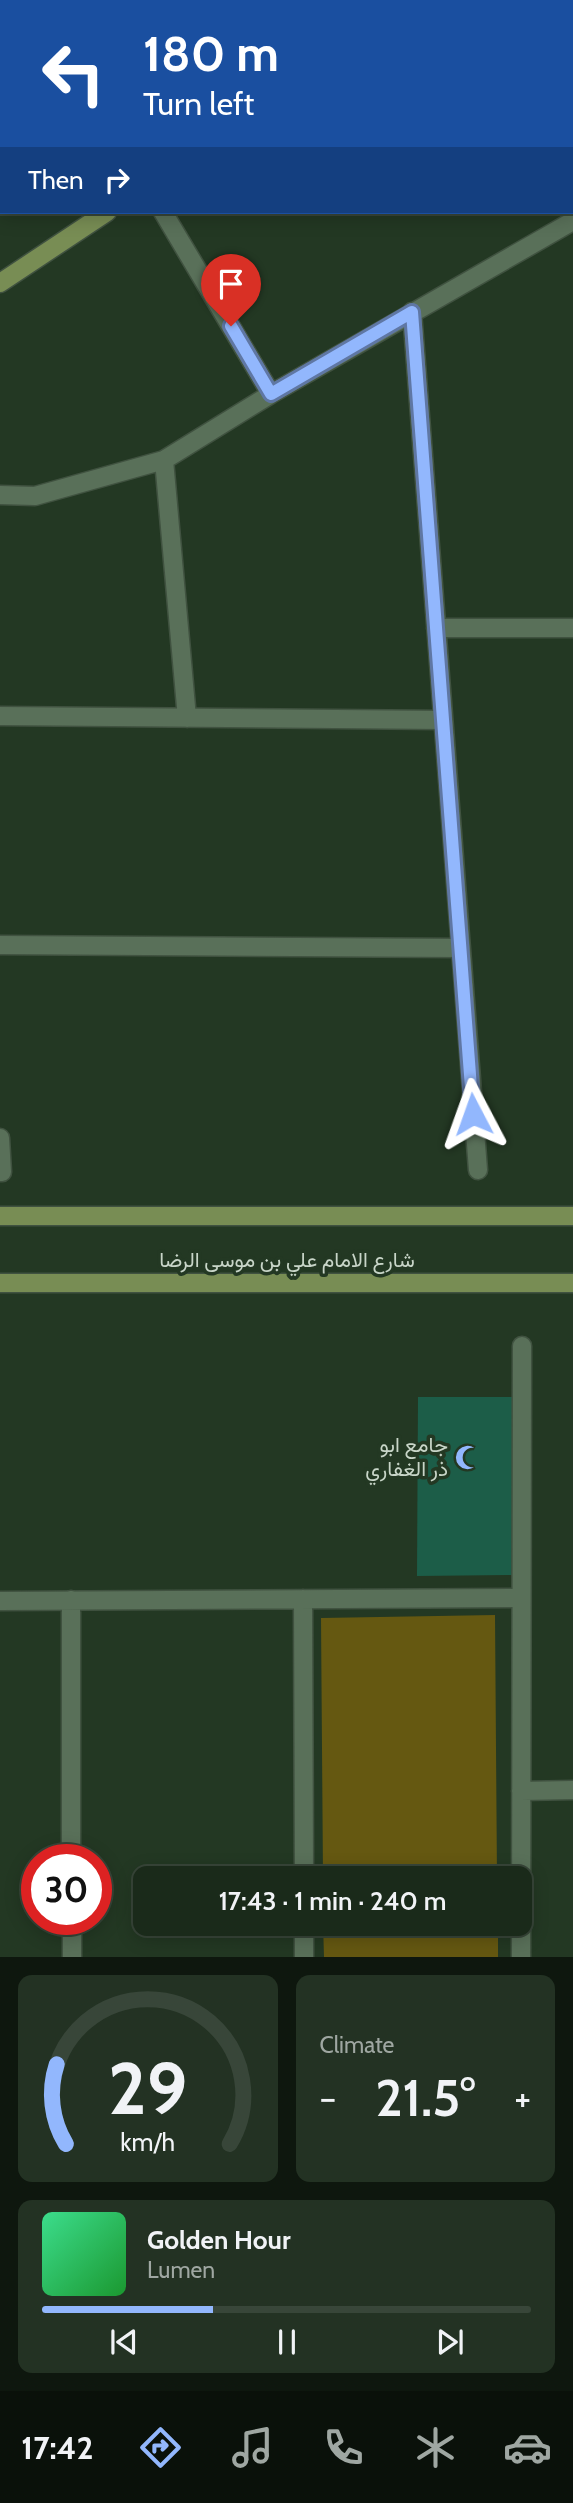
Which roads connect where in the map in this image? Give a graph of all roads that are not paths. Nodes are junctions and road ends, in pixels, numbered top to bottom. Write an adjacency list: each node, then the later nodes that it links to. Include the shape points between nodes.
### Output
1 (104, 214): 4 (main road)
2 (164, 214): 6 (street)
3 (573, 221): 5 (street)
4 (0, 283)
5 (412, 312): 6 (street); 9 (street)
6 (271, 394): 7 (street)
7 (164, 460): 8 (street, via 36,496); 12 (street)
8 (0, 495)
9 (436, 628): 10 (street); 13 (street)
10 (573, 628)
11 (0, 716): 12 (street)
12 (187, 718): 13 (street)
13 (443, 720): 15 (street)
14 (0, 945): 15 (street)
15 (460, 948): 17 (street)
16 (0, 1138): 18 (street)
17 (478, 1170)
18 (0, 1172)
19 (0, 1216): 20 (main road, شارع الامام علي بن موسى الرضا)
20 (573, 1216)
21 (0, 1283): 22 (main road, شارع الامام علي بن موسى الرضا)
22 (573, 1283)
23 (522, 1346): 24 (street)
24 (521, 1598): 25 (street); 29 (street)
25 (303, 1600): 27 (street); 31 (street)
26 (0, 1601): 27 (street)
27 (71, 1601): 30 (street)
28 (573, 1790): 29 (street)
29 (521, 1791): 36 (street)
30 (71, 1844)
31 (304, 1866)
32 (72, 1935): 34 (street)
33 (304, 1936): 35 (street)
34 (72, 1957)
35 (304, 1957)
36 (521, 1957)

